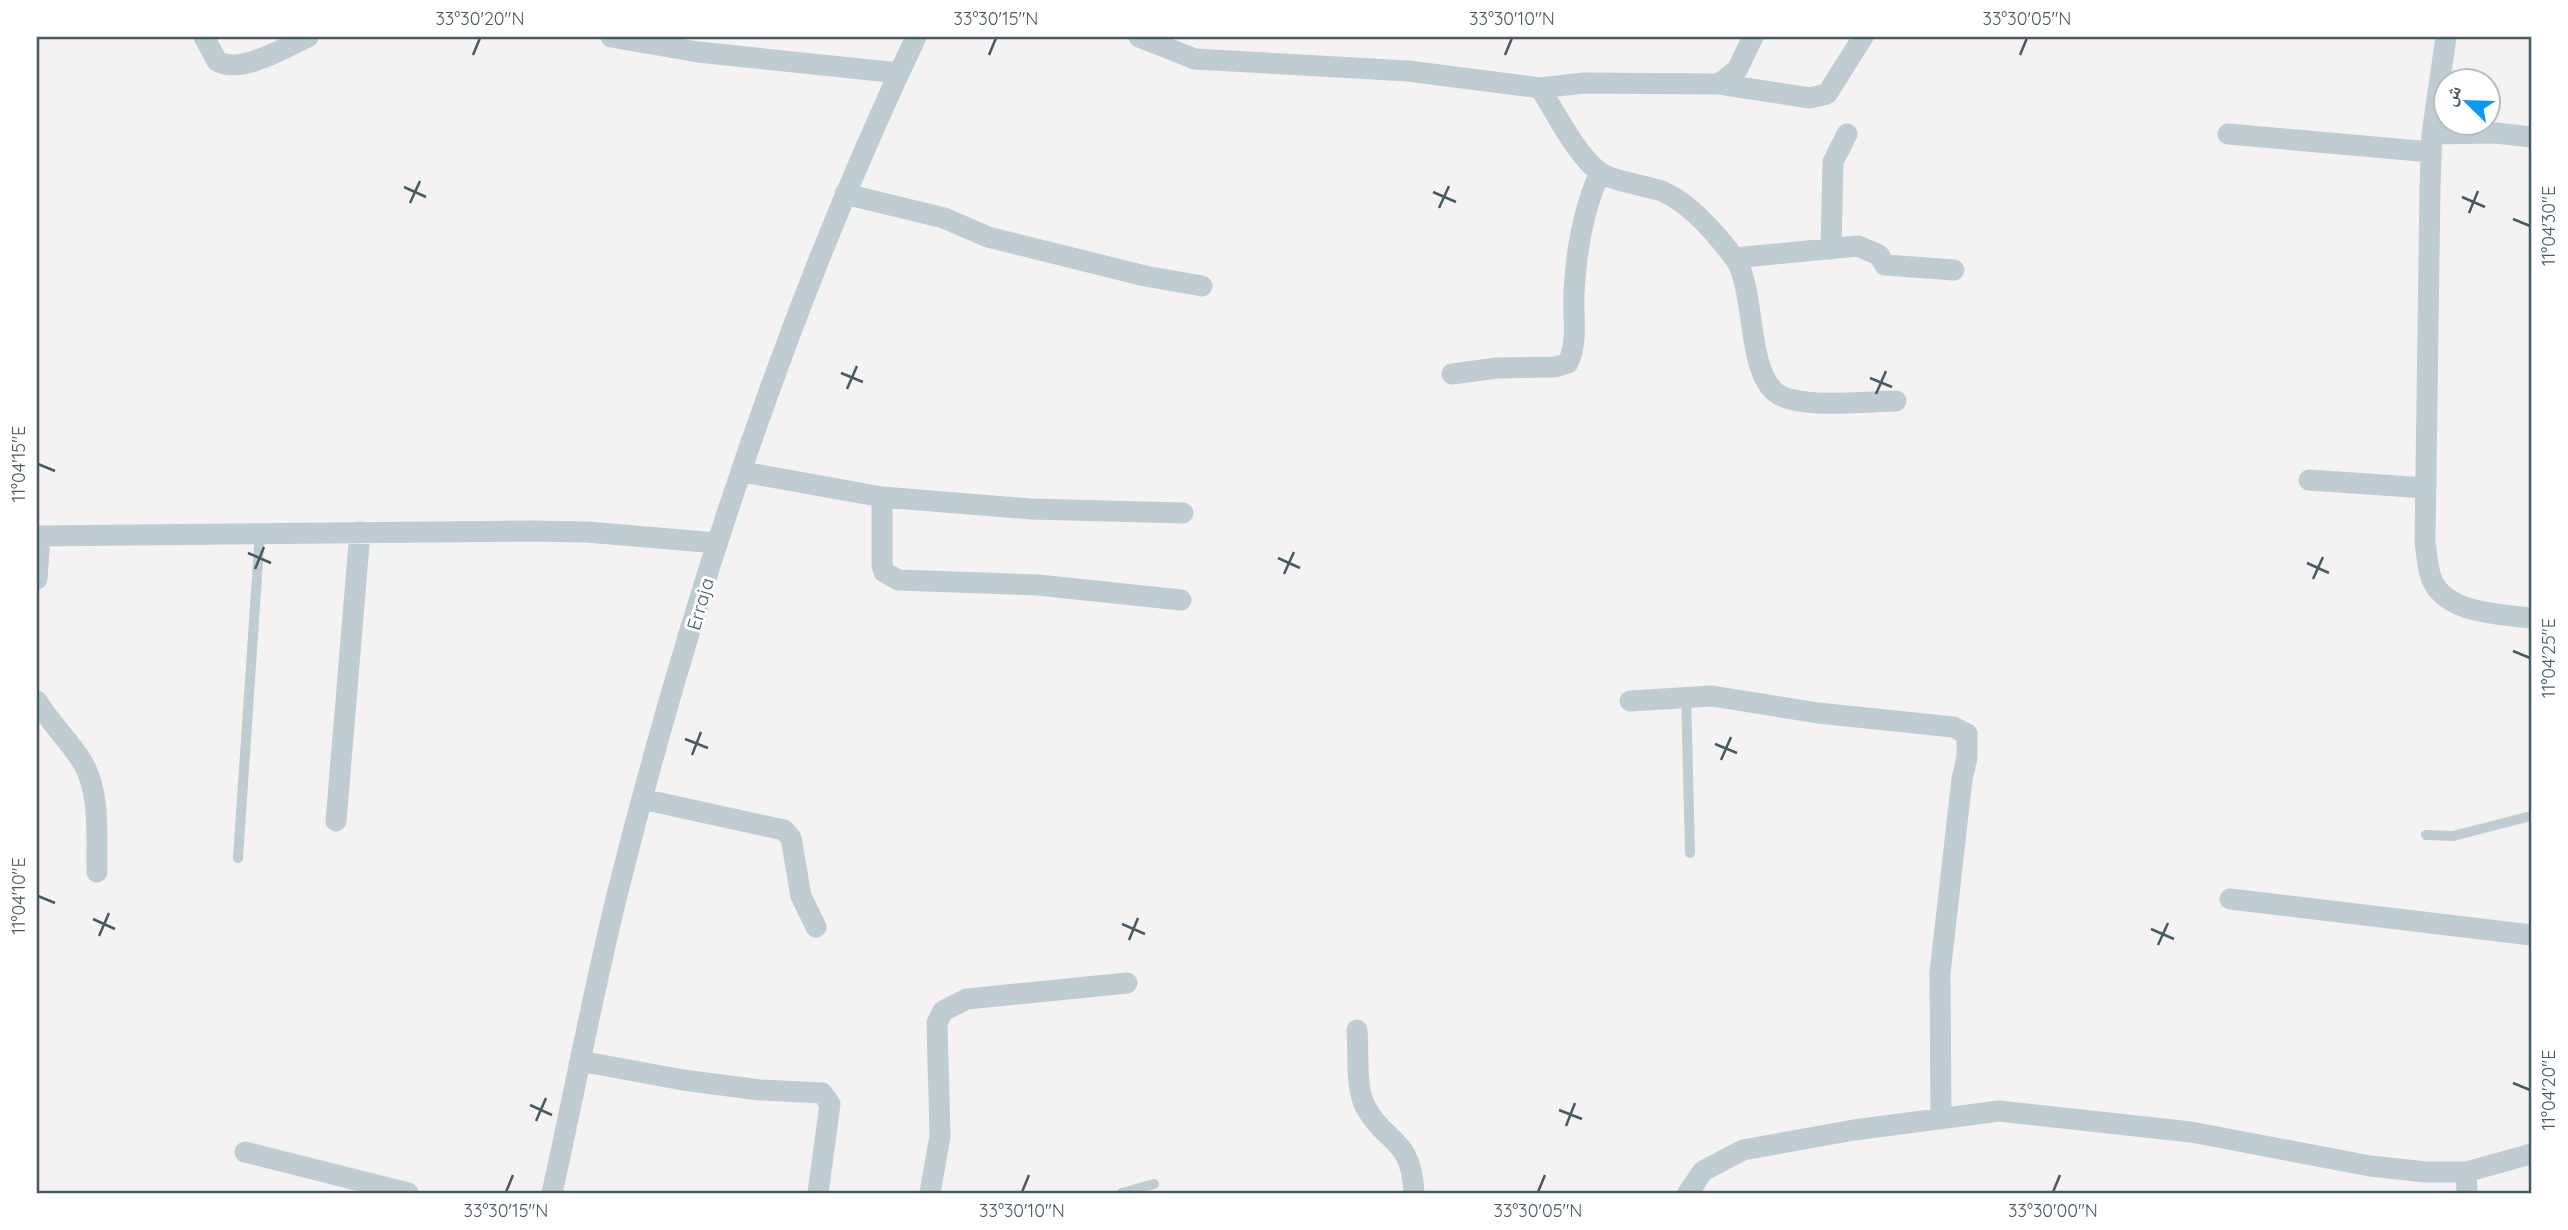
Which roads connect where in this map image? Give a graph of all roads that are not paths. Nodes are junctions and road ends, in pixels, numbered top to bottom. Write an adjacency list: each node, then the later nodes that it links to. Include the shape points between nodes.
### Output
1 (204, 37): 2 (street, via 213,57 225,65 265,57)
2 (307, 37)
3 (611, 37): 9 (street, via 698,52)
4 (916, 37): 9 (street, Erraja)
5 (1139, 37): 11 (street, via 1195,59 1408,71)
6 (1753, 37): 10 (street, via 1737,70)
7 (1863, 37): 10 (street, via 1827,94 1810,98)
8 (2446, 37): 15 (street)
9 (899, 73): 17 (street, Erraja)
10 (1719, 84): 11 (street, via 1584,83)
11 (1540, 88): 16 (street)
12 (1847, 134): 18 (street, via 1833,162)
13 (2228, 134): 15 (street)
14 (2531, 137): 15 (street, via 2496,133)
15 (2431, 143): 26 (street)
16 (1600, 172): 19 (street, via 1679,201); 22 (street, via 1580,244 1568,363)
17 (845, 194): 21 (street, via 944,218 988,237); 24 (street, Erraja)
18 (1831, 249): 19 (street); 20 (street, via 1858,246 1879,255 1885,265)
19 (1734, 258): 23 (street, via 1742,270 1762,366 1774,391 1784,398 1810,402)
20 (1954, 270)
21 (1202, 286)
22 (1452, 374)
23 (1896, 401)
24 (743, 472): 27 (street); 32 (street, Erraja)
25 (2309, 480): 26 (street)
26 (2426, 488): 35 (street, via 2428,566 2440,591 2475,610)
27 (882, 497): 28 (street, via 1031,509); 34 (street, via 882,565 884,572 898,580 1038,585)
28 (1183, 513)
29 (360, 531): 30 (street); 32 (street, via 587,532); 41 (street)
30 (260, 533): 31 (street); 44 (lane)
31 (38, 536): 33 (street)
32 (717, 543): 39 (street, Erraja)
33 (37, 579)
34 (1181, 600)
35 (2531, 618)
36 (1686, 695): 38 (street); 43 (lane); 52 (street, via 1953,727 1967,734 1940,973)
37 (37, 701): 45 (street, via 83,763 90,780)
38 (1630, 701)
39 (642, 799): 47 (street, via 784,830 791,838 801,895); 51 (street, Erraja)
40 (2531, 816): 42 (lane, via 2453,836)
41 (336, 821)
42 (2426, 835)
43 (1690, 853)
44 (238, 858)
45 (97, 872)
46 (2230, 899): 48 (street)
47 (816, 927)
48 (2531, 935)
49 (1127, 983): 60 (street, via 967,999 943,1011 936,1040 940,1136)
50 (1357, 1030): 62 (street, via 1362,1097 1409,1160)
51 (580, 1061): 58 (street, Erraja); 59 (street, via 709,1083 822,1093 830,1104)
52 (1941, 1119): 55 (street, via 1999,1111 2059,1116 2191,1132 2370,1166); 63 (street, via 1743,1150 1703,1171)
53 (245, 1152): 57 (street)
54 (2531, 1154): 55 (street)
55 (2466, 1171): 64 (street)
56 (1154, 1184): 61 (lane)
57 (408, 1193)
58 (552, 1193)
59 (818, 1193)
60 (930, 1193)
61 (1122, 1193)
62 (1414, 1193)
63 (1688, 1193)
64 (2467, 1193)

